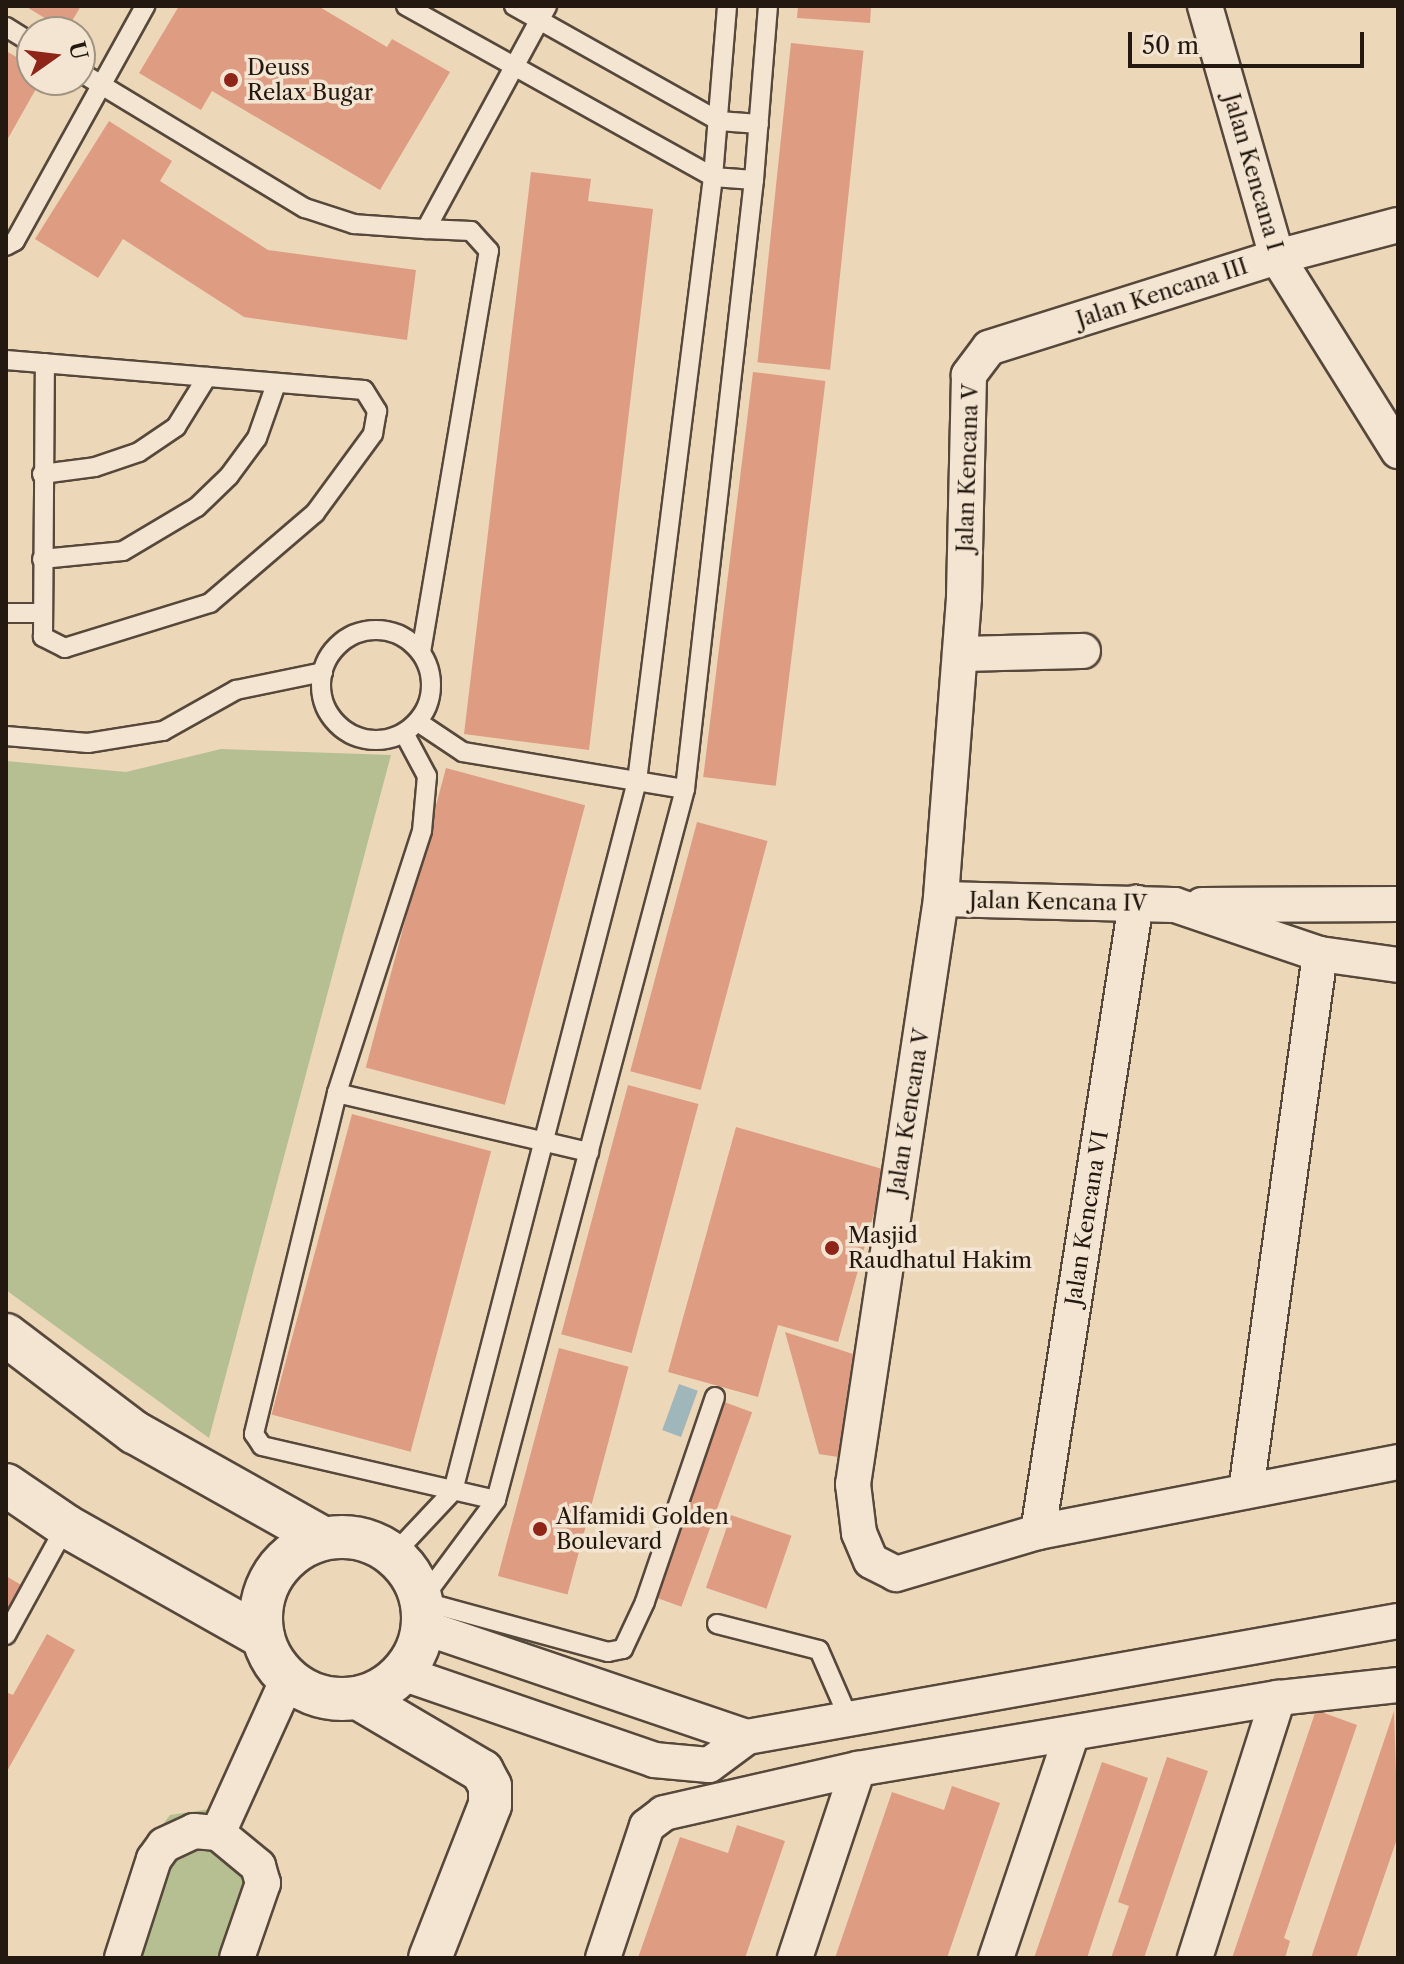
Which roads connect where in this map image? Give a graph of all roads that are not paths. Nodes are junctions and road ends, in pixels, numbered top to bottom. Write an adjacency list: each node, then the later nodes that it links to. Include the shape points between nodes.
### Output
1 (145, 6): 9 (lane)
2 (406, 6): 8 (lane)
3 (514, 6): 7 (lane)
4 (727, 6): 10 (lane)
5 (768, 6): 11 (lane)
6 (1205, 6): 17 (street, Jalan Kencana I)
7 (543, 13): 8 (lane); 10 (lane)
8 (515, 67): 12 (lane); 15 (lane)
9 (98, 84): 15 (lane, via 305,208 354,224); 16 (lane, via 15,241)
10 (719, 121): 11 (lane); 12 (lane)
11 (759, 124): 13 (lane)
12 (713, 177): 13 (lane); 34 (lane)
13 (754, 180): 35 (lane)
14 (1398, 225): 17 (street, Jalan Kencana III)
15 (426, 229): 29 (lane, via 471,231 489,251)
16 (6, 246)
17 (1277, 257): 18 (street, Jalan Kencana III, via 989,348); 23 (street, Jalan Kencana I)
18 (978, 358): 30 (street, Jalan Kencana V, via 969,375)
19 (6, 360): 20 (lane)
20 (45, 363): 21 (lane); 24 (lane)
21 (207, 377): 22 (lane); 24 (lane, via 176,427 139,452 95,467)
22 (276, 384): 25 (lane, via 257,438 197,507 123,551); 27 (lane, via 364,390 377,411 373,434 315,513 210,603 65,648 43,637)
23 (1398, 451)
24 (42, 474): 25 (lane)
25 (42, 559): 27 (lane)
26 (6, 613): 27 (lane)
27 (43, 613)
28 (1083, 651): 30 (street)
29 (421, 652): 31 (lane, via 392,632 374,630 341,642); 32 (lane, via 432,687)
30 (960, 654): 36 (street, Jalan Kencana V)
31 (323, 672): 32 (lane, via 326,708 351,734 386,740); 33 (lane, via 236,690 163,731 88,743)
32 (411, 727): 34 (lane, via 458,750); 42 (lane, via 427,776 422,831)
33 (6, 736)
34 (637, 781): 35 (lane); 43 (lane)
35 (685, 789): 44 (lane)
36 (941, 899): 37 (street, Jalan Kencana IV); 53 (street, Jalan Kencana V, via 853,1484 859,1533 871,1561 896,1574)
37 (1136, 903): 39 (street, Jalan Kencana IV); 53 (street, Jalan Kencana VI)
38 (1398, 904): 39 (street, Jalan Kencana IV)
39 (1175, 905): 40 (street, Jalan Kencana IV)
40 (1320, 954): 41 (street, Jalan Kencana IV); 50 (street)
41 (1398, 965)
42 (337, 1093): 43 (lane); 49 (lane, via 254,1434 262,1446)
43 (544, 1138): 44 (lane); 49 (lane)
44 (589, 1152): 51 (lane)
45 (6, 1335): 54 (street, via 134,1432)
46 (715, 1397): 56 (lane, via 645,1602 623,1649 608,1652)
47 (1398, 1462): 50 (street, Jalan Kencana V)
48 (6, 1485): 52 (street)
49 (453, 1491): 51 (lane); 55 (lane)
50 (1246, 1491): 53 (street, Jalan Kencana V)
51 (496, 1500): 56 (lane)
52 (66, 1526): 59 (lane); 60 (street)
53 (1038, 1532)
54 (323, 1538): 55 (street, via 366,1539); 60 (street, via 280,1564 267,1587)
55 (393, 1555): 56 (street, via 414,1581)
56 (422, 1614): 61 (street, via 416,1652); 63 (street)
57 (1398, 1621): 67 (street)
58 (717, 1624): 67 (lane, via 819,1650)
59 (6, 1635)
60 (263, 1637): 62 (street, via 272,1660)
61 (402, 1673): 65 (street); 68 (street)
62 (288, 1679): 65 (street, via 309,1693); 72 (street)
63 (588, 1683): 68 (street); 70 (street)
64 (1398, 1685): 66 (street)
65 (358, 1698): 75 (street, via 482,1771 490,1786 490,1805)
66 (1278, 1698): 69 (street); 79 (street)
67 (849, 1719): 70 (street)
68 (570, 1731): 70 (street, via 660,1761 704,1765)
69 (1072, 1733): 71 (street); 78 (street)
70 (747, 1737)
71 (858, 1769): 76 (street, via 664,1813 647,1826); 77 (street)
72 (218, 1833): 73 (street, via 194,1831 164,1845); 74 (street, via 248,1853 263,1883)
73 (122, 1958)
74 (237, 1958)
75 (430, 1958)
76 (603, 1958)
77 (795, 1958)
78 (996, 1958)
79 (1195, 1958)

